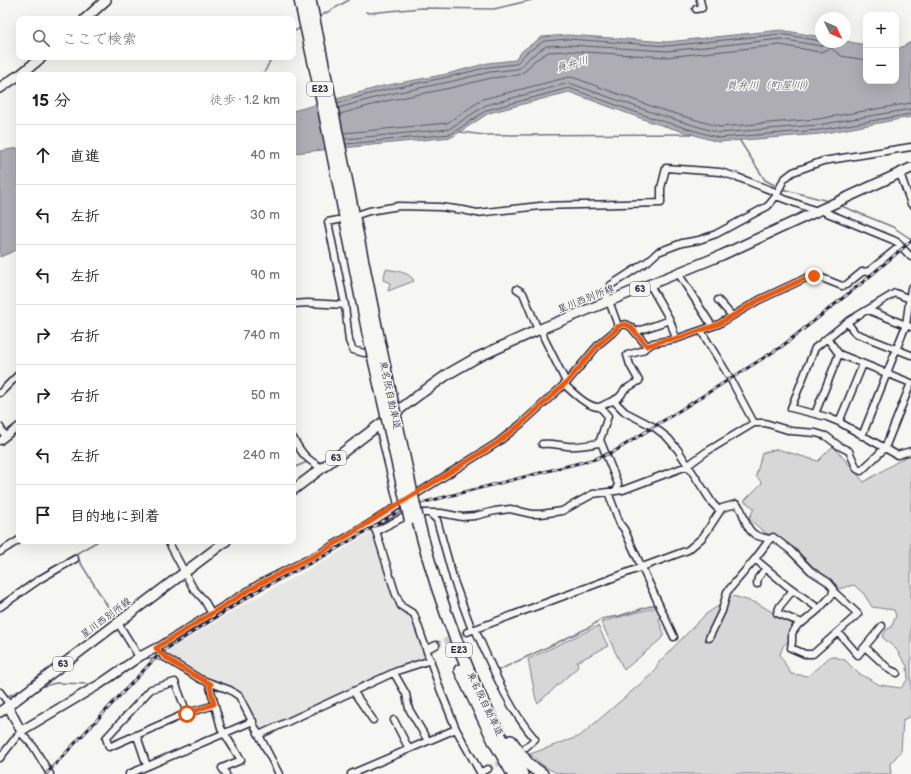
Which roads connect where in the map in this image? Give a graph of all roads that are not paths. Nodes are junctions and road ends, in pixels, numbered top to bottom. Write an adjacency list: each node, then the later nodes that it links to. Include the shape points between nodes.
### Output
1 (106, 0): 5 (main road)
2 (700, 0): 4 (street, via 702,8)
3 (305, 1): 109 (highway, 東名阪自動車道 / E23, bridge, via 329,89 341,175 413,518)
4 (696, 9)
5 (88, 16)
6 (38, 60): 7 (main road)
7 (23, 72)
8 (16, 77): 9 (main road)
9 (0, 88)
10 (911, 147): 13 (street, via 823,161 793,172 784,179)
11 (911, 168): 12 (main road, 星川西別所線 / 63)
12 (900, 173): 14 (street); 15 (main road, 星川西別所線 / 63)
13 (779, 192): 15 (street); 16 (street, via 720,172 666,168 661,188 661,203 540,206 476,213 440,207 399,206); 26 (street, via 768,206 728,228 658,252 611,285 605,299)
14 (911, 204)
15 (818, 210): 18 (street, via 885,236); 20 (main road, 星川西別所線 / 63)
16 (360, 214)
17 (338, 220): 28 (street, via 328,222)
18 (900, 246): 19 (street); 30 (street, via 869,271 862,272 846,285 839,286 814,276 806,278)
19 (911, 257)
20 (678, 273): 21 (main road, 星川西別所線 / 63); 33 (street)
21 (650, 285): 26 (main road, 星川西別所線 / 63); 31 (street)
22 (911, 288): 24 (street)
23 (517, 289): 36 (street, via 522,293)
24 (910, 299): 29 (street, via 895,293); 34 (street)
25 (718, 300): 30 (street)
26 (607, 302): 35 (street); 36 (main road, 星川西別所線 / 63)
27 (296, 304): 28 (street)
28 (344, 305): 43 (street, via 349,341 353,350)
29 (868, 310): 32 (street); 34 (street)
30 (732, 316): 33 (street)
31 (670, 320): 38 (street); 40 (street)
32 (847, 322): 39 (street); 42 (street, via 855,333)
33 (712, 326): 37 (street)
34 (909, 326): 42 (street)
35 (617, 327): 38 (street, via 625,324); 49 (street)
36 (540, 329): 49 (street); 57 (main road, 星川西別所線 / 63, via 498,347 459,368)
37 (702, 330): 40 (street); 56 (street)
38 (635, 332): 41 (street)
39 (827, 338): 44 (street); 54 (street, via 815,348 791,408)
40 (676, 339): 41 (street)
41 (647, 346): 52 (street, via 641,351 627,355 639,381 624,390 622,396)
42 (897, 350): 45 (street); 47 (street)
43 (364, 353)
44 (840, 354): 46 (street); 54 (street)
45 (911, 355)
46 (863, 364): 47 (street); 55 (street)
47 (887, 373): 50 (street); 61 (street)
48 (16, 377): 51 (street)
49 (565, 383): 53 (street, via 581,398); 73 (street, via 497,443)
50 (911, 383): 66 (street)
51 (0, 393)
52 (614, 401): 53 (street); 68 (street, via 625,412 660,431)
53 (600, 407): 62 (street, via 608,416)
54 (815, 414): 55 (street)
55 (839, 422): 61 (street)
56 (754, 424): 66 (street, via 765,423 791,431 826,436 849,451 860,471); 68 (street)
57 (379, 426): 69 (main road, 星川西別所線 / 63); 73 (street)
58 (0, 427): 60 (street)
59 (16, 428): 60 (street)
60 (5, 436): 63 (street)
61 (862, 436): 66 (street)
62 (600, 440): 65 (street, via 599,443 583,446); 71 (street, via 618,484)
63 (0, 441)
64 (296, 443): 69 (street, via 306,458)
65 (542, 444)
66 (885, 448): 67 (street, via 896,455)
67 (911, 451)
68 (688, 466): 71 (street); 74 (street)
69 (322, 468): 70 (main road, 星川西別所線 / 63)
70 (296, 488)
71 (618, 490): 72 (street)
72 (608, 492): 75 (street, via 593,494 562,511 541,514 510,509 468,517); 85 (street, via 620,524)
73 (398, 505): 76 (street)
74 (720, 511): 78 (street, via 732,504 738,505 753,534); 85 (street, via 703,537 688,550)
75 (429, 513): 77 (street, via 404,517); 97 (street, via 437,520)
76 (369, 524): 77 (street); 93 (street, via 259,584)
77 (376, 531): 104 (street, via 395,592 402,606 414,614)
78 (770, 539): 84 (street); 90 (street, via 773,537 787,547 811,571 828,582)
79 (16, 542): 82 (street)
80 (170, 544): 87 (street)
81 (222, 544): 87 (main road, 星川西別所線 / 63)
82 (0, 552)
83 (75, 559): 91 (street, via 40,579)
84 (755, 559): 86 (street); 100 (street, via 727,592)
85 (643, 567): 97 (street); 99 (street)
86 (766, 568): 88 (street, via 758,578); 89 (street)
87 (184, 573): 93 (street); 95 (main road, 星川西別所線 / 63)
88 (757, 584)
89 (793, 590): 92 (street); 94 (street, via 777,613)
90 (833, 591): 92 (street); 98 (street, via 858,614)
91 (0, 607)
92 (819, 609): 94 (street, via 804,622)
93 (212, 614): 103 (street)
94 (800, 622): 98 (street, via 792,633 791,648 805,654 813,654)
95 (118, 623): 105 (street); 114 (main road, 星川西別所線 / 63)
96 (882, 626): 102 (street)
97 (471, 630): 126 (street, via 526,729 537,741)
98 (838, 632): 102 (street, via 858,655)
99 (674, 637)
100 (710, 638)
101 (436, 645): 104 (street)
102 (865, 647): 108 (street, via 890,670)
103 (156, 648): 105 (street); 110 (street, via 164,657)
104 (427, 649): 106 (street)
105 (139, 657): 121 (street)
106 (431, 660): 107 (street); 120 (street)
107 (394, 673): 111 (street); 125 (street, via 406,694 409,709)
108 (897, 673)
109 (469, 682): 137 (highway, via 479,717); 138 (highway, 東名阪自動車道 / E23, via 494,741); 139 (highway, 東名阪自動車道 / E23); 140 (highway, via 522,757)
110 (211, 684): 113 (street); 119 (street, via 239,696)
111 (353, 691): 117 (street); 123 (street)
112 (0, 692): 114 (street)
113 (214, 704): 116 (street); 122 (street, via 220,728)
114 (9, 705): 115 (main road, 星川西別所線 / 63); 121 (street)
115 (0, 712)
116 (187, 714): 124 (street); 124 (street, via 175,682 151,689 106,738 110,747)
117 (373, 720)
118 (394, 720): 127 (street)
119 (253, 722): 122 (street); 123 (street)
120 (456, 729): 125 (street); 131 (street)
121 (21, 732): 128 (street); 132 (street)
122 (224, 733): 129 (street); 134 (street, via 241,760 222,768)
123 (259, 735): 135 (street)
124 (137, 736): 129 (street)
125 (428, 741): 127 (street)
126 (526, 747)
127 (409, 749): 136 (street)
128 (0, 758)
129 (147, 766): 133 (street)
130 (488, 769): 131 (street)
131 (481, 773)
132 (50, 774)
133 (129, 774)
134 (226, 774)
135 (279, 774)
136 (351, 774)
137 (508, 774)
138 (514, 774)
139 (522, 774)
140 (542, 774)

